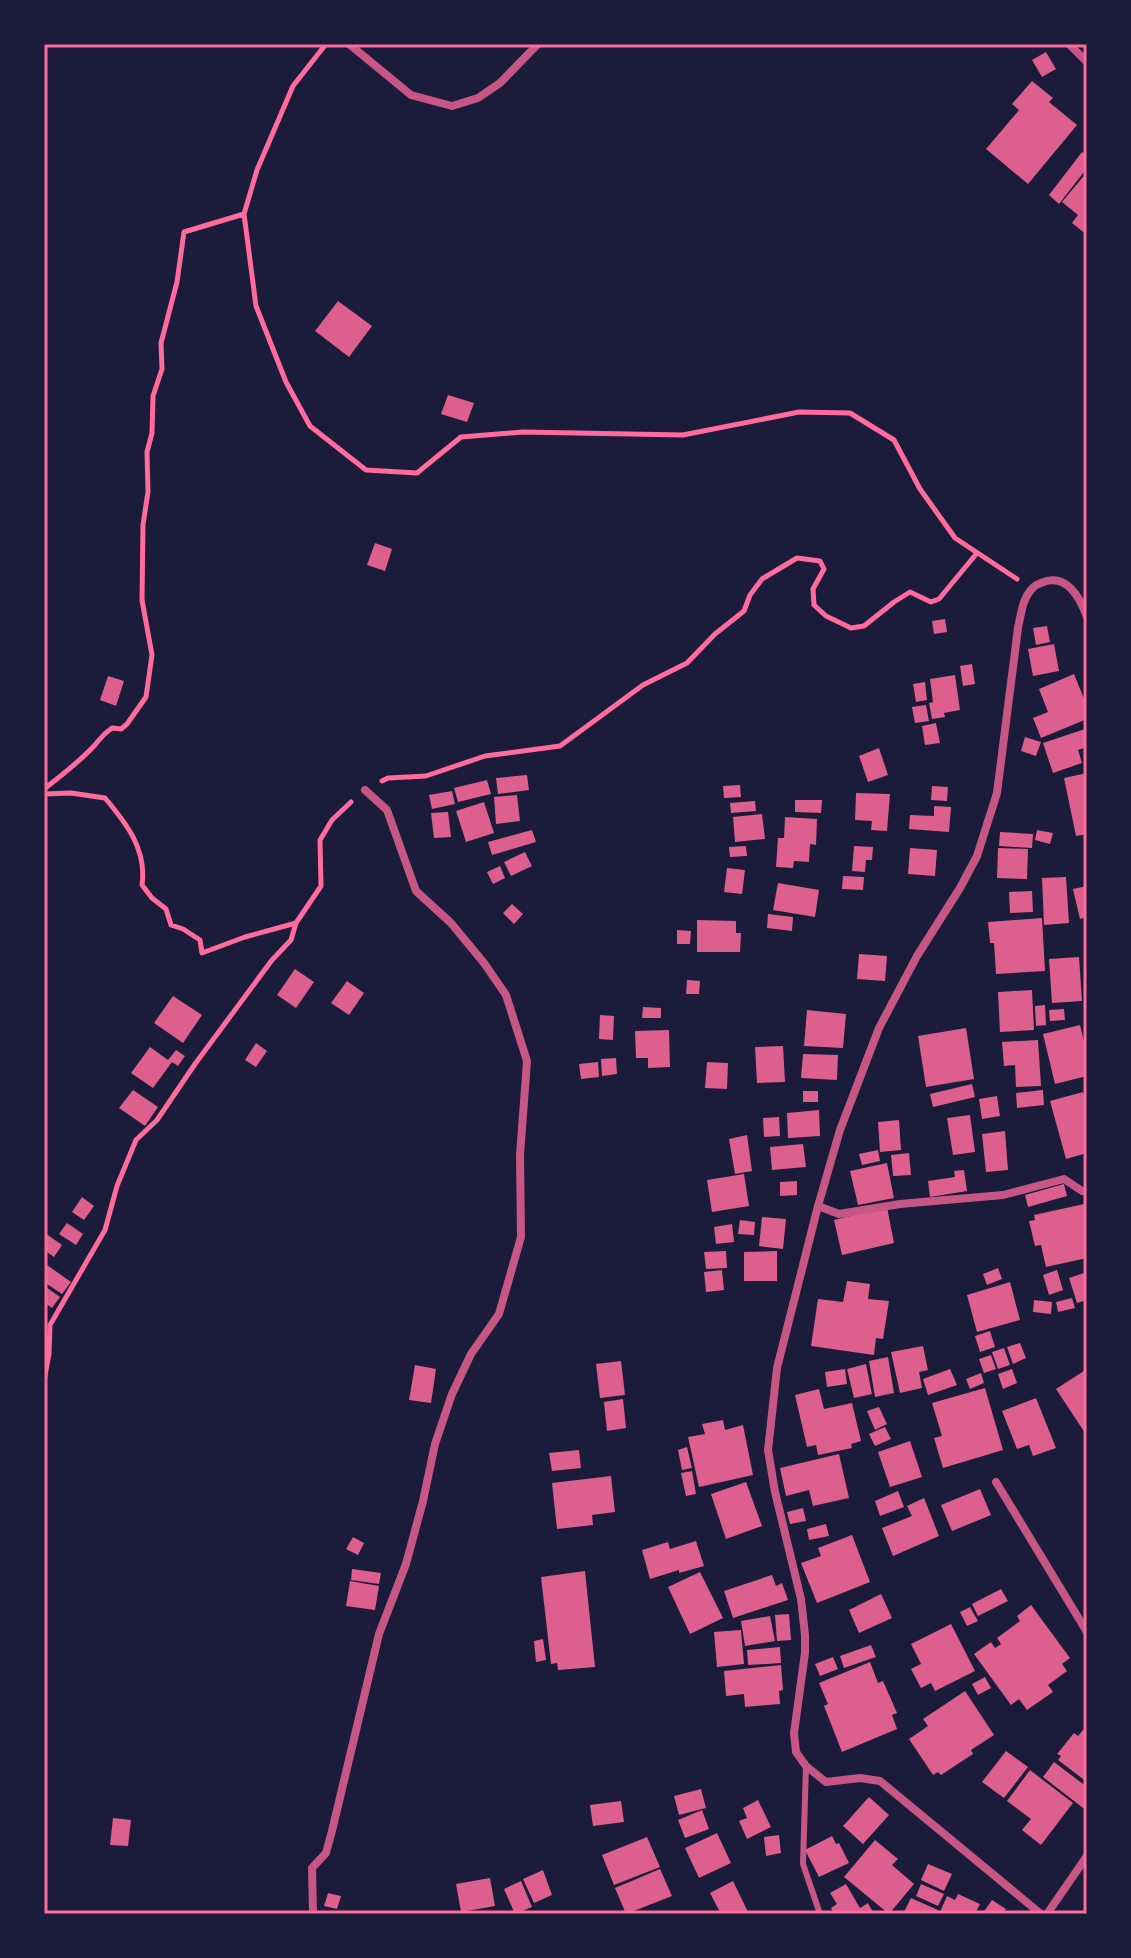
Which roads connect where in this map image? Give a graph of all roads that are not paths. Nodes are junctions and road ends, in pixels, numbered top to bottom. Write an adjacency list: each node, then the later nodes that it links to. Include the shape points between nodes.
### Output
1 (349, 44): 2 (street, via 411,95 452,106 478,98 500,83)
2 (538, 44)
3 (1069, 44): 4 (street)
4 (1087, 62)
5 (1086, 614): 8 (street, via 1077,595 1056,579 1032,588 1024,601 997,793 977,856 879,1028)
6 (365, 790): 13 (street, via 387,810 416,891 451,923 506,995 527,1061 521,1237 499,1314 471,1354 435,1444 406,1564 379,1634 326,1853 312,1868)
7 (1087, 1191): 8 (street, via 1064,1179 1003,1195 839,1214)
8 (818, 1206): 11 (street, via 777,1368 768,1450 801,1599 805,1653 794,1733 796,1752)
9 (996, 1482): 10 (street)
10 (1087, 1632)
11 (806, 1766): 14 (lane, via 803,1864); 15 (street, via 826,1782 880,1781)
12 (1087, 1856): 16 (street)
13 (313, 1914)
14 (820, 1914)
15 (1041, 1914)
16 (1047, 1914)

